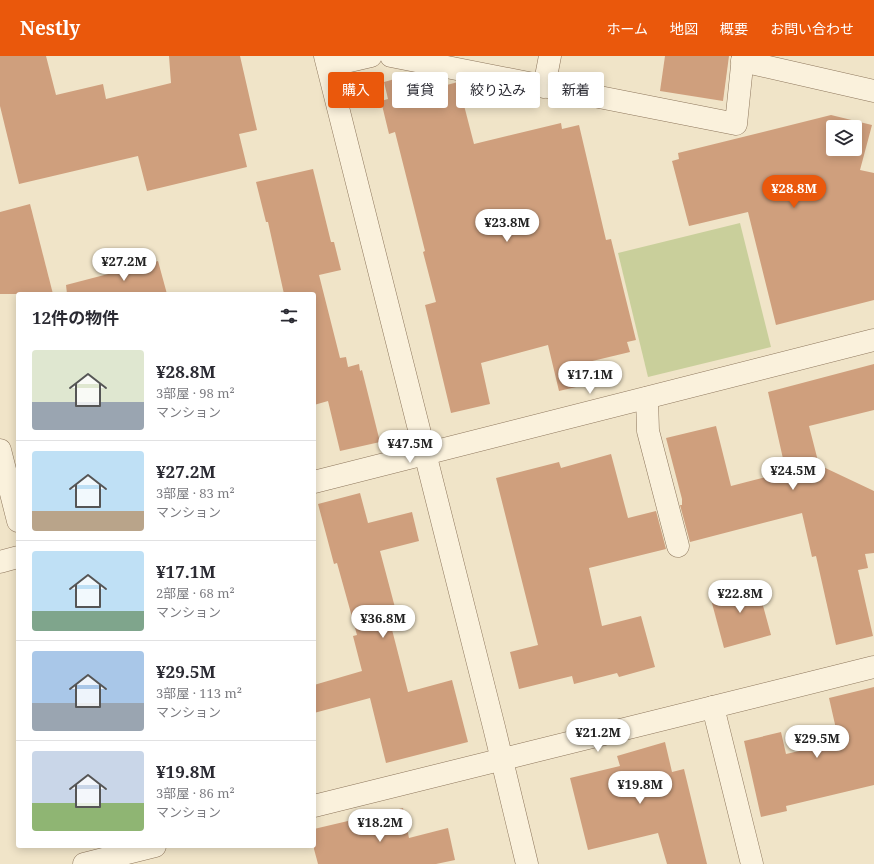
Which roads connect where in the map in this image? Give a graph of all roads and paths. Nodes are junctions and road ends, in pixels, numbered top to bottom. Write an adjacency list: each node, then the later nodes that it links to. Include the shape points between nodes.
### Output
1 (371, 56): 5 (street)
2 (391, 56): 6 (street)
3 (550, 56): 6 (street)
4 (743, 59): 6 (street, via 736,124); 7 (street)
5 (326, 61): 11 (street)
6 (544, 87)
7 (874, 91)
8 (874, 340): 9 (street)
9 (647, 398): 11 (street); 14 (street, via 648,430)
10 (0, 450): 13 (street)
11 (425, 454): 12 (street); 19 (street)
12 (316, 481)
13 (16, 512)
14 (678, 546)
15 (16, 558): 16 (street)
16 (0, 562)
17 (874, 667): 18 (street)
18 (712, 707): 19 (street); 25 (street)
19 (501, 759): 20 (street); 24 (street)
20 (316, 805)
21 (145, 848): 22 (street)
22 (104, 856): 23 (street)
23 (84, 864)
24 (527, 864)
25 (752, 864)

